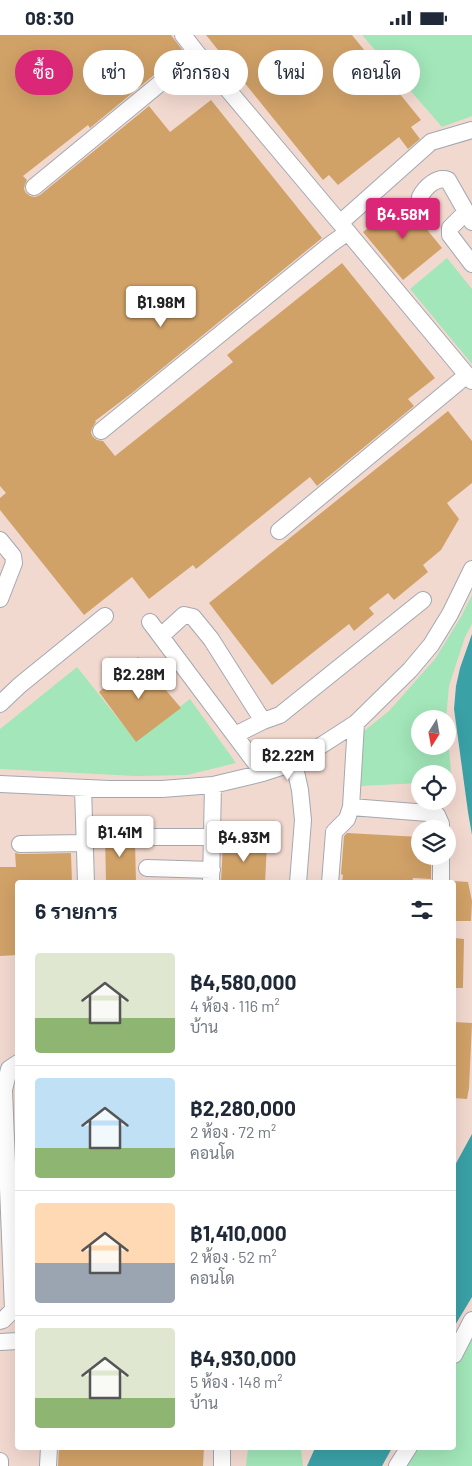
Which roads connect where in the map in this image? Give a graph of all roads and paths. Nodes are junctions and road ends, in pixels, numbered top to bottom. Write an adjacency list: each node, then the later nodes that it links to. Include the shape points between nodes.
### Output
1 (183, 35): 2 (street)
2 (195, 50)
3 (154, 88): 6 (street)
4 (232, 95): 9 (street)
5 (472, 130): 9 (street, via 431,142)
6 (34, 187)
7 (424, 204): 8 (street, via 420,197 422,193 442,178 448,180)
8 (469, 217): 10 (street, via 450,228 450,235)
9 (344, 228): 11 (street); 12 (street, via 331,244)
10 (472, 263)
11 (470, 378): 13 (street)
12 (101, 431)
13 (279, 531)
14 (0, 540): 16 (street, via 13,556 14,563)
15 (472, 569): 23 (street, via 432,645)
16 (0, 599)
17 (423, 600): 22 (street, via 280,715)
18 (104, 616): 21 (street)
19 (150, 622): 20 (street)
20 (161, 637): 22 (street, via 184,615 193,617); 24 (street)
21 (0, 704)
22 (263, 721): 24 (street)
23 (356, 723): 25 (street); 30 (street)
24 (235, 735): 26 (street)
25 (294, 763): 26 (street); 41 (street, via 303,820)
26 (263, 773): 28 (street)
27 (0, 785): 29 (street)
28 (213, 785): 29 (street, via 162,789); 32 (street)
29 (83, 788): 35 (street)
30 (351, 807): 31 (street, via 428,813 437,815); 42 (street, via 347,819 334,832)
31 (439, 820)
32 (212, 833): 33 (street); 34 (street); 39 (street)
33 (272, 835)
34 (144, 837)
35 (85, 843): 36 (street); 40 (street)
36 (20, 844)
37 (441, 865): 43 (street)
38 (147, 868): 39 (street)
39 (212, 876)
40 (86, 880)
41 (298, 880)
42 (330, 880)
43 (441, 880)
44 (15, 1065): 46 (street, via 8,1069 4,1089 13,1310)
45 (472, 1320): 49 (street)
46 (0, 1321)
47 (0, 1341): 48 (street)
48 (15, 1341)
49 (456, 1351)
50 (49, 1450): 55 (street)
51 (222, 1450): 56 (street)
52 (407, 1450): 57 (street)
53 (0, 1461): 54 (street)
54 (0, 1466)
55 (48, 1466)
56 (222, 1466)
57 (397, 1466)

